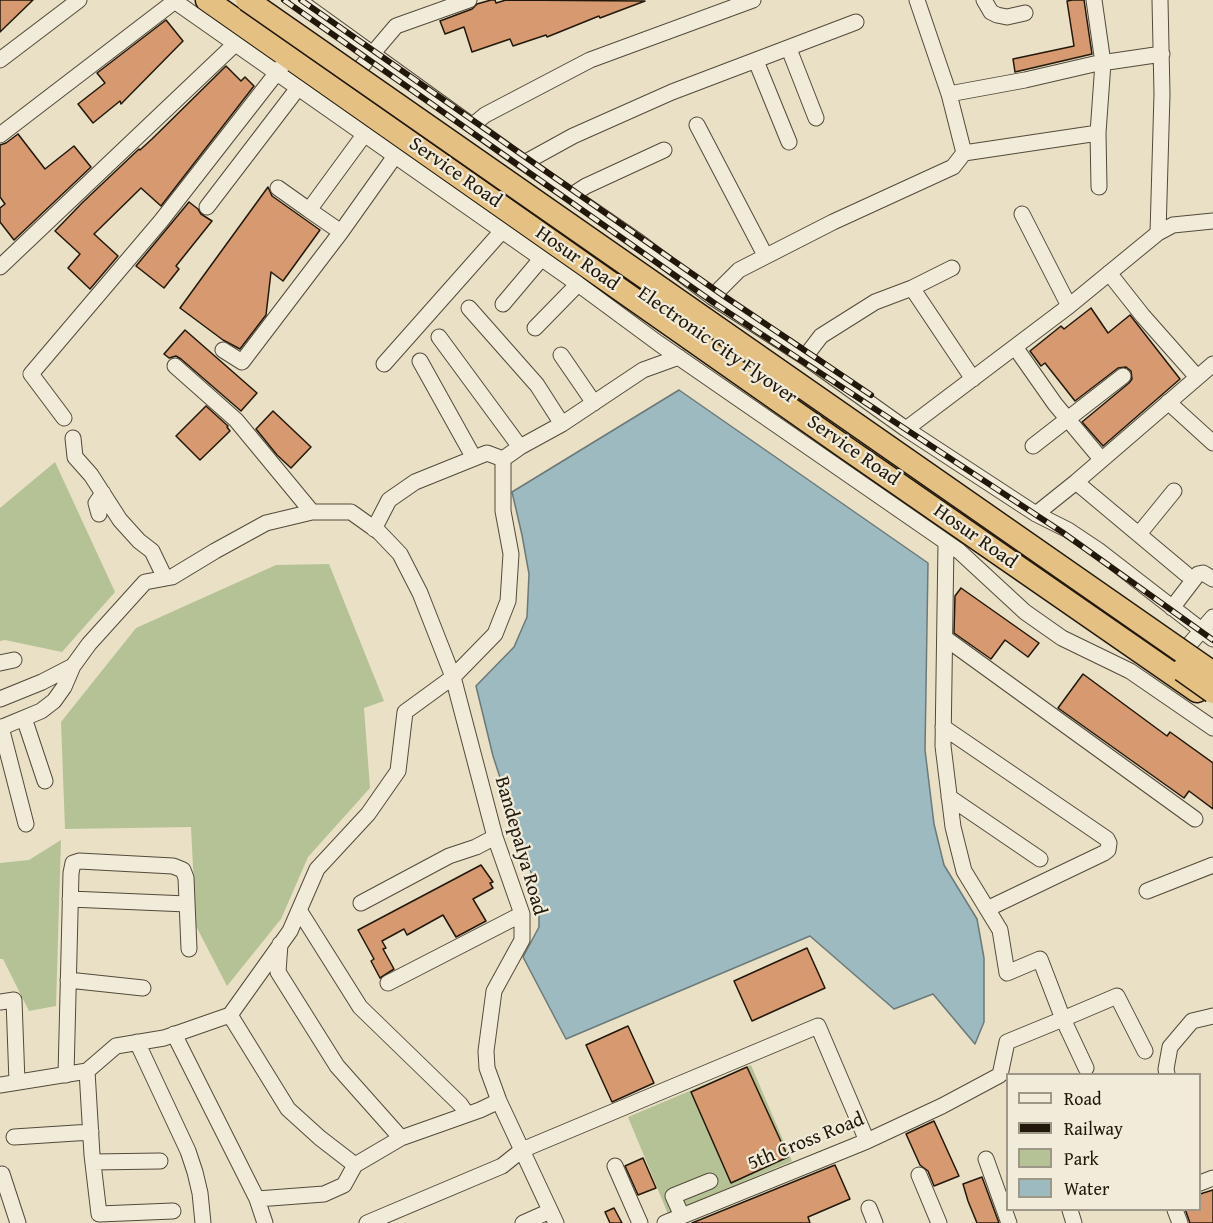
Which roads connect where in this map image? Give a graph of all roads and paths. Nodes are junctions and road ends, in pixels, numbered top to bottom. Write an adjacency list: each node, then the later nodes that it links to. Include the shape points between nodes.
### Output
1 (79, 0): 19 (street)
2 (207, 0): 23 (highway, Hosur Road)
3 (221, 0): 107 (highway, Electronic City Flyover, bridge)
4 (247, 0): 105 (highway, Electronic City Flyover, bridge)
5 (266, 0): 20 (highway, Hosur Road)
6 (298, 0): 20 (street, Hosur Road)
7 (469, 0): 20 (street, via 396,26)
8 (753, 0): 27 (street, via 590,60)
9 (917, 0): 25 (street)
10 (984, 0): 14 (street, via 997,15)
11 (1094, 0): 22 (street)
12 (1160, 0): 18 (street)
13 (174, 1): 16 (street, Service Road); 30 (street)
14 (1025, 13)
15 (856, 22): 17 (street)
16 (235, 44): 23 (street, Service Road); 49 (street)
17 (789, 49): 21 (street); 26 (street)
18 (1162, 54): 22 (street); 46 (street)
19 (0, 60)
20 (367, 60): 27 (street, Hosur Road); 55 (highway, Hosur Road)
21 (756, 61): 32 (street); 36 (street, via 672,92)
22 (1103, 63): 25 (street); 29 (street)
23 (283, 65): 24 (street, Service Road); 62 (highway, Hosur Road); 76 (street, via 161,221 31,374)
24 (298, 88): 31 (street, Service Road); 40 (street)
25 (949, 94): 34 (street)
26 (816, 118)
27 (473, 125): 36 (street, Hosur Road)
28 (697, 125): 47 (street)
29 (1098, 133): 34 (street); 37 (street)
30 (0, 135)
31 (364, 135): 35 (street, Service Road); 41 (street)
32 (789, 142)
33 (664, 150): 39 (street)
34 (964, 153): 47 (street, via 953,167)
35 (395, 156): 44 (street, Service Road); 45 (street)
36 (524, 162): 39 (street, Hosur Road)
37 (1099, 187)
38 (278, 188): 41 (street)
39 (572, 195): 55 (street, Hosur Road, via 639,242)
40 (207, 207)
41 (309, 210): 45 (street)
42 (1022, 214): 56 (street)
43 (1213, 220): 46 (street, via 1173,225)
44 (502, 231): 48 (street, Service Road); 67 (street)
45 (341, 232): 63 (street, via 242,362)
46 (1158, 233): 51 (street)
47 (765, 255): 55 (street, via 739,270)
48 (541, 259): 52 (street, Service Road); 54 (street)
49 (0, 267)
50 (952, 268): 53 (street)
51 (1108, 273): 56 (street); 72 (street)
52 (578, 284): 58 (street); 60 (street, Service Road)
53 (912, 288): 65 (street, via 874,302 821,336); 73 (street)
54 (503, 304)
55 (712, 305): 62 (highway); 65 (street, Hosur Road); 102 (highway, Hosur Road)
56 (1069, 306): 61 (street)
57 (469, 308): 78 (street, via 537,385)
58 (535, 328)
59 (439, 337): 83 (street)
60 (658, 343): 62 (street, Service Road); 70 (street)
61 (1014, 347): 73 (street); 77 (street)
62 (686, 348): 70 (street); 95 (street, Service Road); 107 (highway, Hosur Road)
63 (223, 350)
64 (561, 356): 75 (street)
65 (805, 357): 79 (street, Hosur Road)
66 (420, 361): 84 (street)
67 (384, 364)
68 (1213, 365): 72 (street)
69 (175, 366): 90 (street, via 236,420)
70 (643, 370): 75 (street)
71 (1123, 376): 77 (street)
72 (1197, 377): 74 (street)
73 (973, 379): 79 (street)
74 (1168, 402): 81 (street); 86 (street)
75 (594, 403): 78 (street)
76 (64, 418)
77 (1067, 419): 82 (street); 86 (street)
78 (562, 424): 83 (street)
79 (906, 429): 92 (street, Hosur Road)
80 (73, 438): 89 (street, via 75,457)
81 (1213, 443)
82 (1033, 446)
83 (520, 447): 85 (street)
84 (474, 458): 85 (street, via 487,453); 93 (street, via 415,482 389,500)
85 (503, 459): 106 (street, via 504,511 511,554 508,601 495,634)
86 (1101, 459): 87 (street)
87 (1076, 482): 92 (street); 94 (street)
88 (1174, 491): 94 (street)
89 (103, 493): 91 (street, via 96,503); 97 (street, via 120,520 152,550)
90 (312, 512): 93 (street, Bandepalya Road, via 351,512); 97 (street, Bandepalya Road, via 266,523)
91 (99, 514)
92 (1036, 514): 99 (street, Hosur Road, via 1098,550)
93 (374, 529): 106 (street, Bandepalya Road, via 400,554)
94 (1139, 534): 96 (street)
95 (946, 542): 101 (street); 107 (street, Service Road, via 1025,612 1062,638 1130,671)
96 (1186, 574)
97 (165, 578): 104 (street, Bandepalya Road, via 145,582 88,644)
98 (1213, 579): 99 (street, via 1198,574)
99 (1172, 608): 102 (street, Hosur Road)
100 (1213, 617): 102 (street)
101 (945, 638): 110 (street); 115 (street)
102 (1201, 639): 103 (highway, Hosur Road)
103 (1213, 662)
104 (74, 666): 108 (street); 109 (street, Bandepalya Road, via 54,701)
105 (1213, 673)
106 (453, 676): 117 (street, Bandepalya Road); 125 (street, via 405,712 398,771 368,814 317,869)
107 (1201, 697): 112 (street, Service Road)
108 (0, 699)
109 (24, 718): 111 (street, Bandepalya Road); 113 (street)
110 (943, 727): 114 (street); 124 (street, via 1109,843 1104,854)
111 (0, 728): 116 (street)
112 (1213, 729)
113 (45, 781)
114 (949, 797): 118 (street); 124 (street, via 964,871)
115 (1195, 819)
116 (27, 824)
117 (495, 837): 122 (street, via 449,856); 126 (street, Bandepalya Road)
118 (1040, 859)
119 (1213, 865): 120 (street)
120 (1147, 891)
121 (70, 899): 123 (street); 123 (street, via 73,863 79,861 174,866 183,870 186,878); 129 (street)
122 (361, 903)
123 (187, 904): 128 (street)
124 (987, 909): 135 (street, via 1000,930 1007,973 1040,959)
125 (299, 910): 127 (street); 146 (street, via 360,1007)
126 (522, 914): 130 (street); 145 (street, Bandepalya Road, via 522,940 494,991 486,1051 487,1068)
127 (280, 944): 133 (street); 149 (street, via 278,972 331,1057)
128 (189, 949)
129 (68, 980): 131 (street); 142 (street)
130 (388, 983)
131 (143, 988)
132 (0, 1002): 143 (street, via 14,1000)
133 (230, 1015): 136 (street); 155 (street, via 288,1109)
134 (1213, 1016): 141 (street, via 1192,1021 1170,1047)
135 (1063, 1019): 138 (street, via 1117,996); 139 (street); 150 (street, 5th Cross Road, via 1007,1042 1000,1075)
136 (174, 1034): 137 (street); 160 (street)
137 (137, 1042): 140 (street, via 116,1046); 167 (street, via 188,1151 200,1192)
138 (1145, 1051)
139 (1086, 1068)
140 (87, 1071): 142 (street); 147 (street)
141 (1167, 1073)
142 (66, 1075): 143 (street)
143 (17, 1082): 144 (street)
144 (0, 1085)
145 (499, 1101): 146 (street); 151 (street, Bandepalya Road)
146 (467, 1114): 149 (street)
147 (91, 1132): 148 (street); 154 (street)
148 (14, 1137)
149 (401, 1138): 155 (street)
150 (867, 1141): 151 (street, via 818,1026); 163 (street, 5th Cross Road)
151 (522, 1150): 164 (street, Bandepalya Road); 169 (street, via 502,1166)
152 (986, 1160): 175 (street)
153 (160, 1161): 154 (street)
154 (93, 1162): 165 (street)
155 (355, 1165): 160 (street, via 344,1185 324,1194)
156 (615, 1166): 171 (street)
157 (2, 1174): 166 (street)
158 (919, 1175): 174 (street)
159 (710, 1180): 163 (street, via 674,1196)
160 (257, 1199): 168 (street)
161 (869, 1208): 173 (street)
162 (174, 1211): 165 (street)
163 (682, 1216): 172 (street, 5th Cross Road)
164 (553, 1217): 170 (street)
165 (99, 1219)
166 (18, 1223)
167 (203, 1223)
168 (265, 1223)
169 (367, 1223)
170 (523, 1223)
171 (640, 1223)
172 (665, 1223)
173 (874, 1223)
174 (939, 1223)
175 (1009, 1223)

